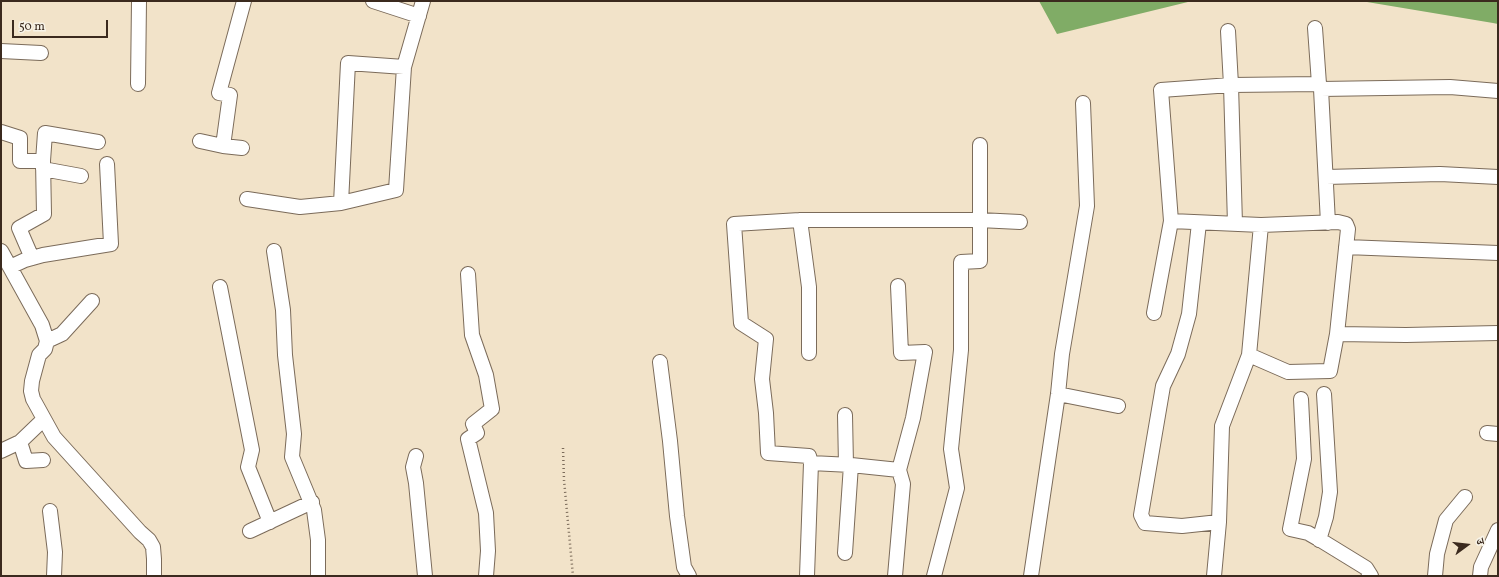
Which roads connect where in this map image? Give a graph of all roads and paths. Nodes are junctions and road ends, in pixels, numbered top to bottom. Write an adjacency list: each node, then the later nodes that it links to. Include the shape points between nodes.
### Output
1 (139, 1): 11 (street)
2 (244, 1): 20 (street, via 219,92 230,95)
3 (373, 1): 5 (street)
4 (423, 1): 5 (street)
5 (419, 16): 10 (street)
6 (1315, 28): 13 (street)
7 (1228, 31): 12 (street)
8 (1, 51): 9 (street)
9 (41, 53)
10 (404, 67): 28 (street, via 396,190); 28 (street, via 348,63)
11 (138, 84)
12 (1231, 85): 13 (street); 31 (street, via 1160,90); 35 (street)
13 (1320, 86): 14 (street); 25 (street)
14 (1498, 90)
15 (1083, 103): 54 (street, via 1087,206 1062,354)
16 (1, 132): 23 (street, via 20,138 20,161)
17 (200, 141): 20 (street)
18 (98, 142): 23 (street, via 45,134)
19 (980, 145): 30 (street)
20 (223, 146): 21 (street)
21 (242, 148)
22 (107, 164): 41 (street, via 111,244)
23 (43, 165): 24 (street); 41 (street, via 44,214 19,228)
24 (81, 176)
25 (1326, 177): 26 (street, via 1440,174); 34 (street)
26 (1498, 177)
27 (247, 199): 28 (street, via 300,207)
28 (341, 203)
29 (800, 220): 30 (street); 51 (street, via 809,287); 65 (street, via 734,224 741,323 766,339 762,379 768,453 809,456)
30 (979, 220): 32 (street); 86 (street, via 980,261 961,262 961,354 951,449 956,488)
31 (1171, 221): 33 (street); 47 (street)
32 (1020, 222)
33 (1199, 223): 35 (street); 72 (street, via 1189,314 1178,354 1163,386 1141,515 1144,522 1182,526)
34 (1328, 223): 36 (street); 37 (street, via 1346,224)
35 (1236, 224): 36 (street)
36 (1261, 224): 52 (street)
37 (1346, 247): 40 (street); 49 (street)
38 (1, 251): 42 (street)
39 (274, 251): 69 (street, via 283,310 294,434 292,457)
40 (1498, 253)
41 (32, 258): 42 (street)
42 (10, 267): 50 (street, via 42,325)
43 (468, 274): 81 (street, via 472,335 486,375 492,409 473,424 477,433 468,439 486,513)
44 (898, 286): 67 (street, via 901,353 925,352 913,418)
45 (220, 287): 71 (street, via 252,450 248,467)
46 (92, 301): 50 (street, via 62,334)
47 (1154, 313)
48 (1498, 333): 49 (street)
49 (1337, 334): 52 (street, via 1330,371 1288,372)
50 (47, 341): 59 (street, via 45,349 39,355 31,391 32,399)
51 (809, 353)
52 (1249, 355): 72 (street, via 1222,426)
53 (660, 362): 83 (street, via 676,516 684,568)
54 (1058, 394): 57 (street); 87 (street)
55 (1324, 394): 75 (street, via 1330,492)
56 (1301, 399): 75 (street, via 1304,459 1290,529 1308,533)
57 (1118, 406)
58 (845, 415): 66 (street)
59 (44, 419): 60 (street); 78 (street, via 54,437 149,540 153,547)
60 (20, 442): 62 (street); 64 (street, via 26,461)
61 (564, 448): 82 (path, via 564,480)
62 (1, 451)
63 (416, 456): 80 (street, via 413,467)
64 (43, 460)
65 (811, 463): 66 (street); 84 (street)
66 (848, 465): 67 (street); 76 (street)
67 (899, 470): 85 (street, via 903,484)
68 (1465, 497): 90 (street, via 1446,520 1437,554)
69 (312, 502): 71 (street); 79 (street, via 318,540)
70 (50, 511): 77 (street, via 55,552)
71 (270, 522): 74 (street)
72 (1219, 522): 88 (street)
73 (1498, 530): 91 (street, via 1481,567)
74 (250, 531)
75 (1319, 540): 89 (street, via 1366,568)
76 (845, 553)
77 (54, 576)
78 (154, 576)
79 (318, 576)
80 (425, 576)
81 (486, 576)
82 (573, 576)
83 (689, 576)
84 (807, 576)
85 (895, 576)
86 (934, 576)
87 (1031, 576)
88 (1214, 576)
89 (1371, 576)
90 (1435, 576)
91 (1480, 576)

